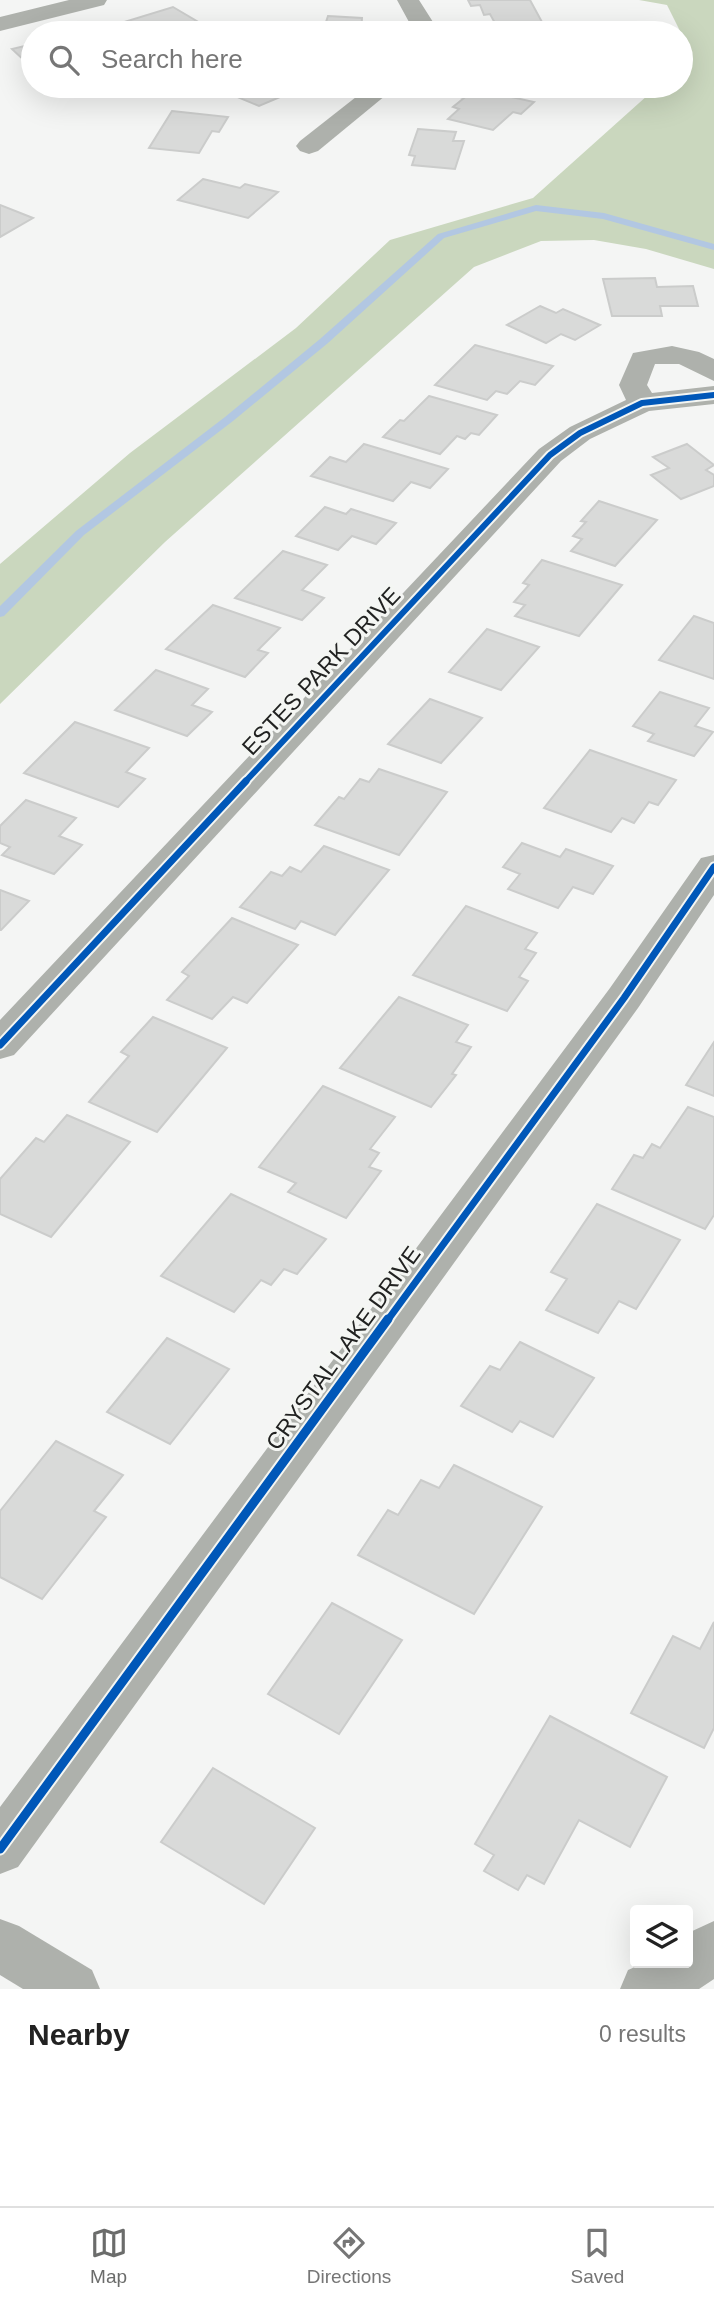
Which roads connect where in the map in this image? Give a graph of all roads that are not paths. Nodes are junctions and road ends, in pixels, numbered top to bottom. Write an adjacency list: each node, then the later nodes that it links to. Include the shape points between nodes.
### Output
1 (96, 0): 4 (street)
2 (408, 0): 3 (street)
3 (420, 21)
4 (0, 24)
5 (370, 98): 6 (street)
6 (309, 146)
7 (714, 372): 9 (street, via 683,355 643,359 633,385)
8 (714, 395): 9 (street, ESTES PARK DRIVE)
9 (642, 403): 11 (street, ESTES PARK DRIVE, via 580,433 550,455)
10 (714, 867): 12 (street, CRYSTAL LAKE DRIVE, via 624,998)
11 (0, 1045)
12 (0, 1849)
13 (0, 1945): 15 (street)
14 (714, 1947): 16 (street)
15 (73, 1989)
16 (647, 1989)

